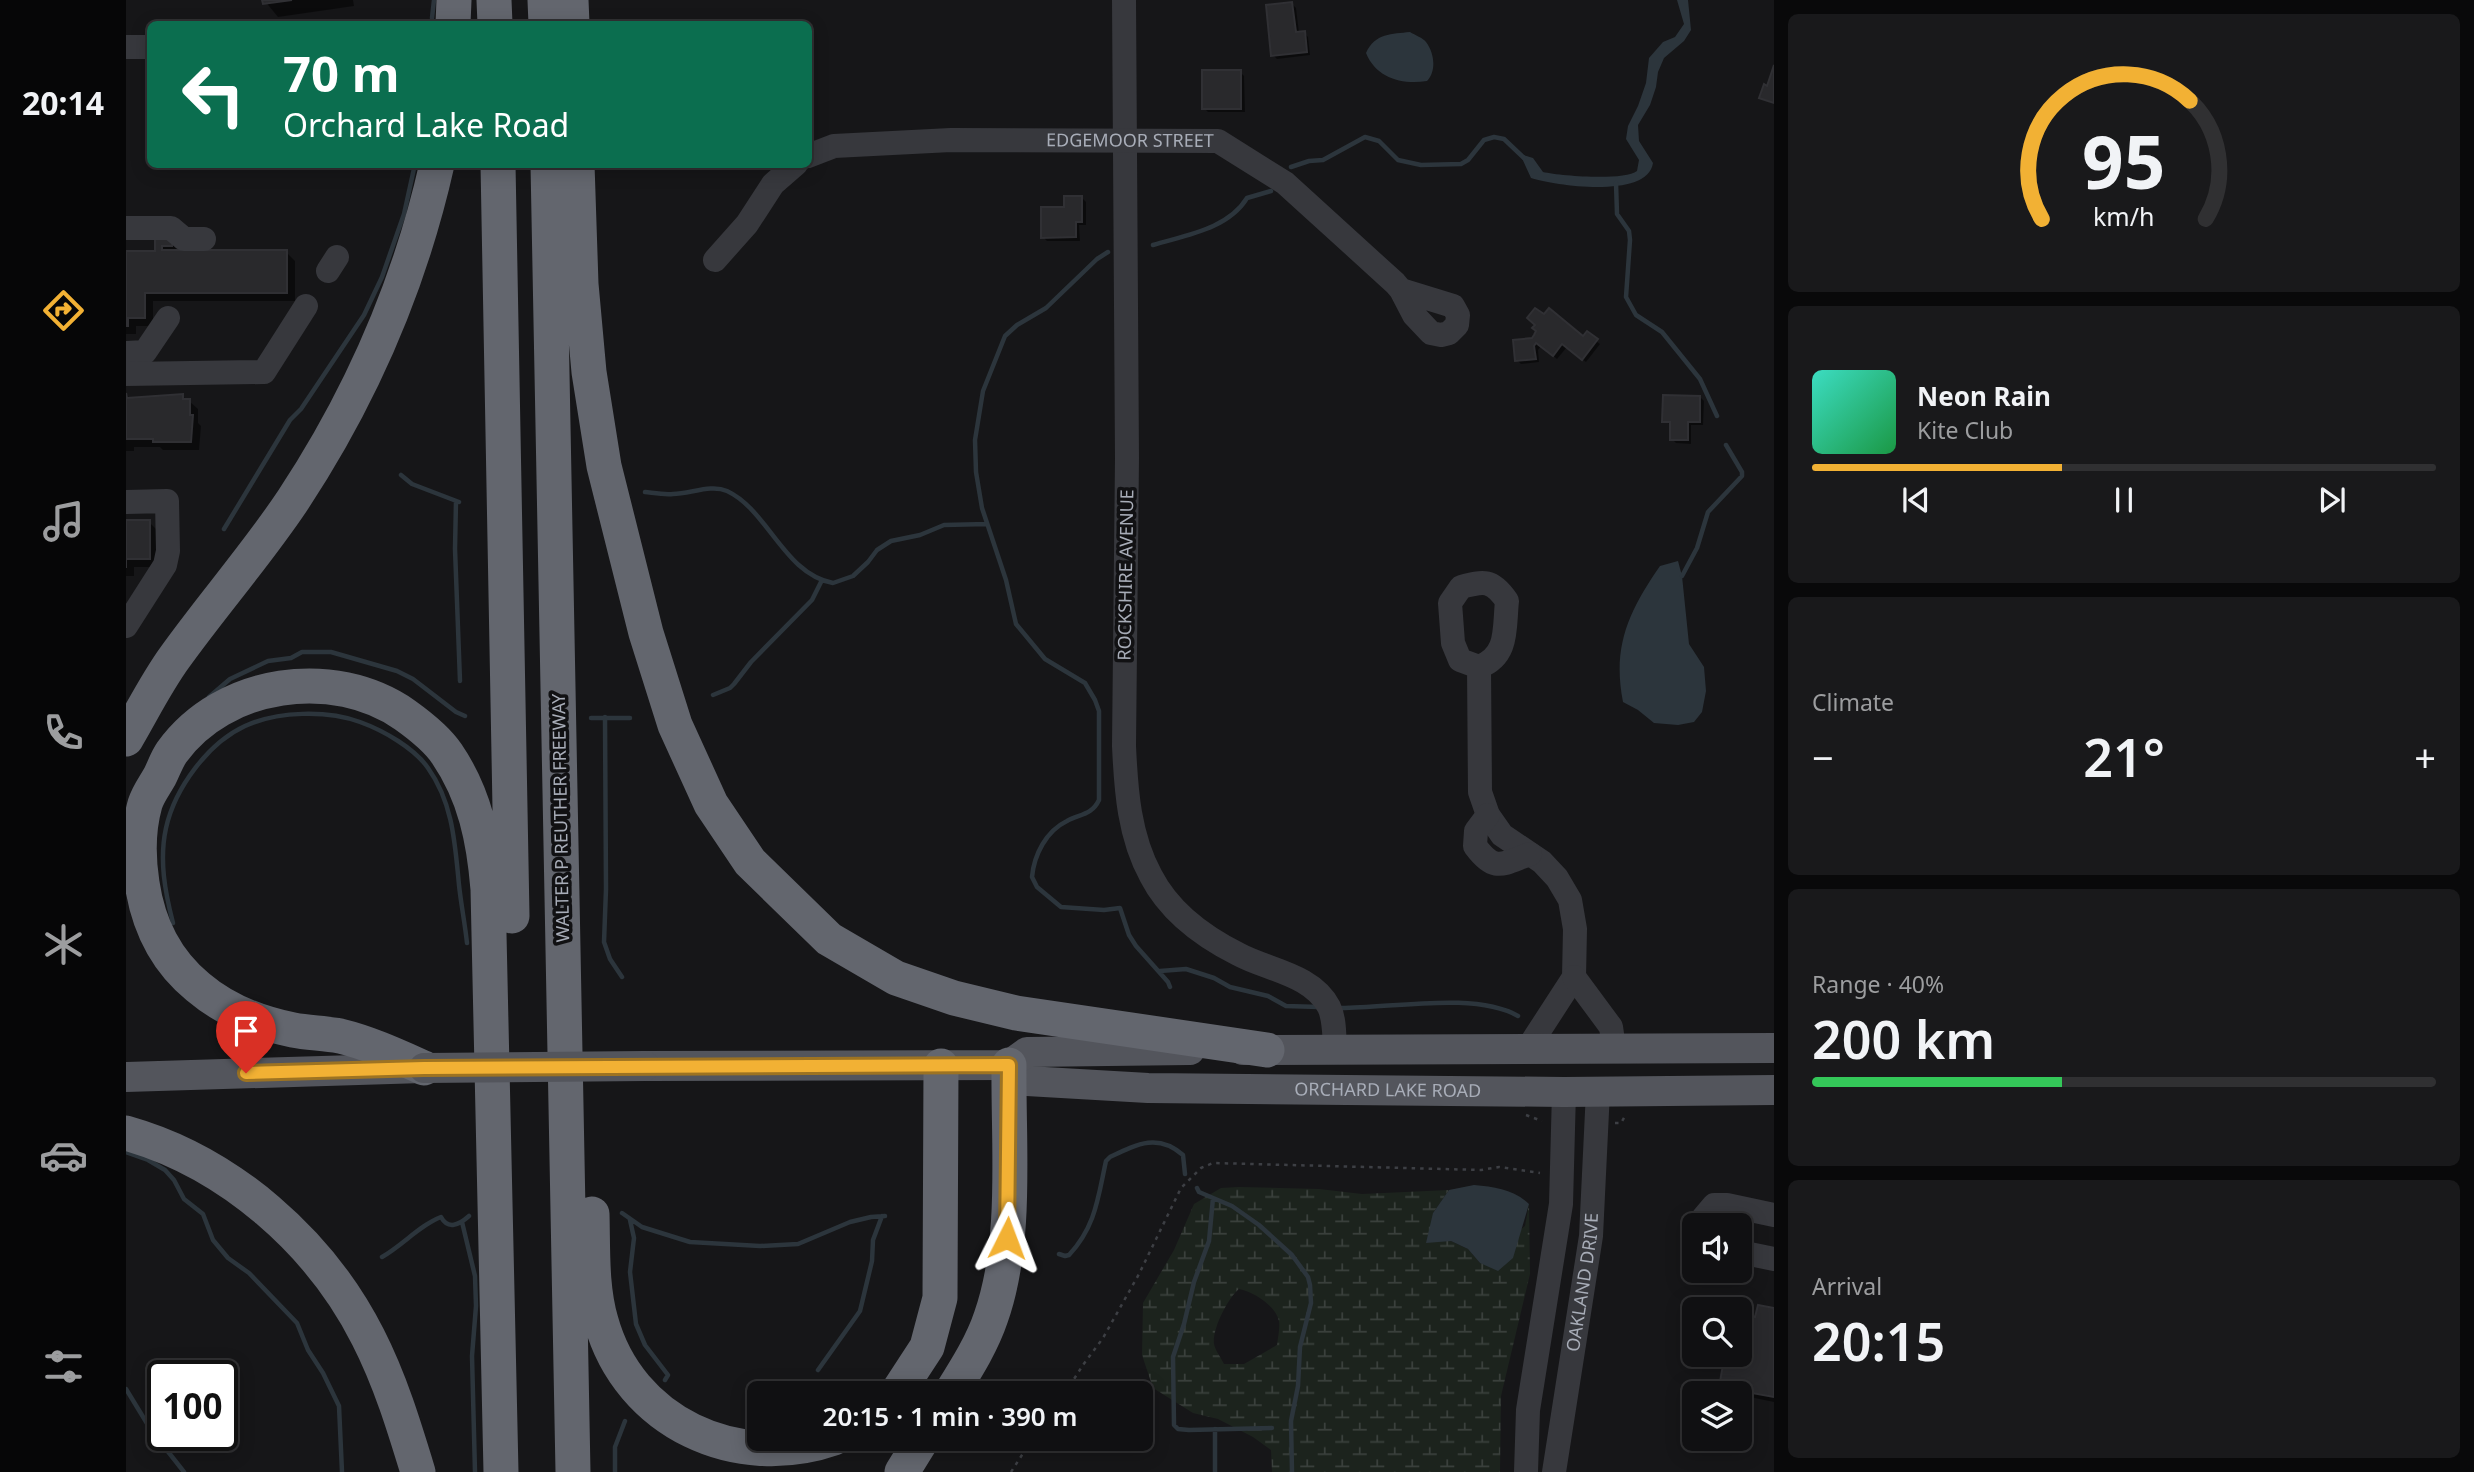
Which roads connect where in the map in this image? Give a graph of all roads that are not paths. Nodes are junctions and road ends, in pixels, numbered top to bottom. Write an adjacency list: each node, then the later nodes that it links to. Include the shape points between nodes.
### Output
1 (454, 0): 6 (highway)
2 (495, 0): 7 (highway)
3 (545, 0): 8 (highway)
4 (571, 0): 9 (highway)
5 (1124, 0): 12 (street, ROCKSHIRE AVENUE)
6 (453, 21)
7 (495, 21)
8 (546, 21)
9 (572, 21)
10 (126, 47): 11 (street)
11 (147, 47)
12 (1125, 139): 13 (street, EDGEMOOR STREET, via 951,140 834,146); 22 (street, EDGEMOOR STREET, via 1218,141 1285,183); 38 (street, ROCKSHIRE AVENUE, via 1124,746 1133,827 1152,878 1183,917 1240,956 1295,977 1320,994 1334,1023)
13 (812, 154)
14 (436, 168): 32 (highway, via 400,294 341,416 293,499 173,659)
15 (498, 168): 61 (highway)
16 (548, 168): 27 (highway, WALTER P REUTHER FREEWAY)
17 (577, 168): 39 (highway, via 589,372 607,479 675,725 711,804 750,862 829,939 896,978 1016,1013)
18 (791, 168): 21 (street, via 773,184 747,224)
19 (126, 228): 20 (street, via 171,228 184,239)
20 (205, 239)
21 (715, 260)
22 (1401, 290)
23 (297, 314): 26 (street, via 264,372)
24 (168, 318): 25 (street, via 145,352)
25 (126, 353)
26 (126, 374)
27 (553, 433): 57 (highway, via 577,581 595,1295 610,1345 636,1386 663,1413 697,1436); 62 (highway, WALTER P REUTHER FREEWAY)
28 (126, 502): 29 (street, via 167,501 166,565)
29 (138, 590): 30 (street)
30 (126, 626)
31 (1479, 667): 33 (street, via 1480,792 1488,816 1502,835 1542,862 1570,900)
32 (126, 739)
33 (1574, 977): 34 (street); 36 (street, via 1611,1027)
34 (1528, 1048): 35 (main road); 38 (main road)
35 (1584, 1048): 36 (main road); 47 (main road, via 1567,1065)
36 (1614, 1048): 37 (main road)
37 (1774, 1048)
38 (1335, 1049): 39 (main road)
39 (1279, 1050): 40 (main road, via 1027,1052); 44 (main road, via 1268,1069 1270,1078)
40 (1009, 1065): 41 (main road); 44 (main road, ORCHARD LAKE ROAD, via 1027,1081); 56 (highway, via 1005,1260 992,1316)
41 (942, 1066): 42 (main road, bridge); 55 (highway, via 940,1298 927,1348)
42 (424, 1068): 43 (main road); 60 (highway, via 340,1036 293,1030 231,1010 197,987 166,953 146,909 138,856 145,803 172,752 218,712 253,695 288,686 364,693 416,723 446,752 467,789 482,831 488,889)
43 (126, 1077)
44 (1292, 1090): 47 (main road, ORCHARD LAKE ROAD)
45 (1774, 1090): 46 (main road, ORCHARD LAKE ROAD)
46 (1598, 1091): 47 (main road, ORCHARD LAKE ROAD); 49 (street, OAKLAND DRIVE)
47 (1564, 1092): 50 (street, OAKLAND DRIVE)
48 (126, 1133): 59 (highway, via 179,1153 217,1174 259,1202 306,1248 367,1336)
49 (1596, 1155): 50 (street, via 1590,1145 1579,1141 1569,1145); 65 (street, OAKLAND DRIVE, via 1591,1236)
50 (1563, 1166): 64 (street, OAKLAND DRIVE, via 1557,1236 1528,1410)
51 (1707, 1213): 52 (street, via 1714,1205 1727,1205)
52 (1774, 1215)
53 (1752, 1254): 54 (street)
54 (1774, 1259)
55 (905, 1381)
56 (958, 1381)
57 (747, 1450)
58 (915, 1451): 63 (highway)
59 (418, 1472)
60 (501, 1472)
61 (522, 1472)
62 (573, 1472)
63 (902, 1472)
64 (1526, 1472)
65 (1554, 1472)

